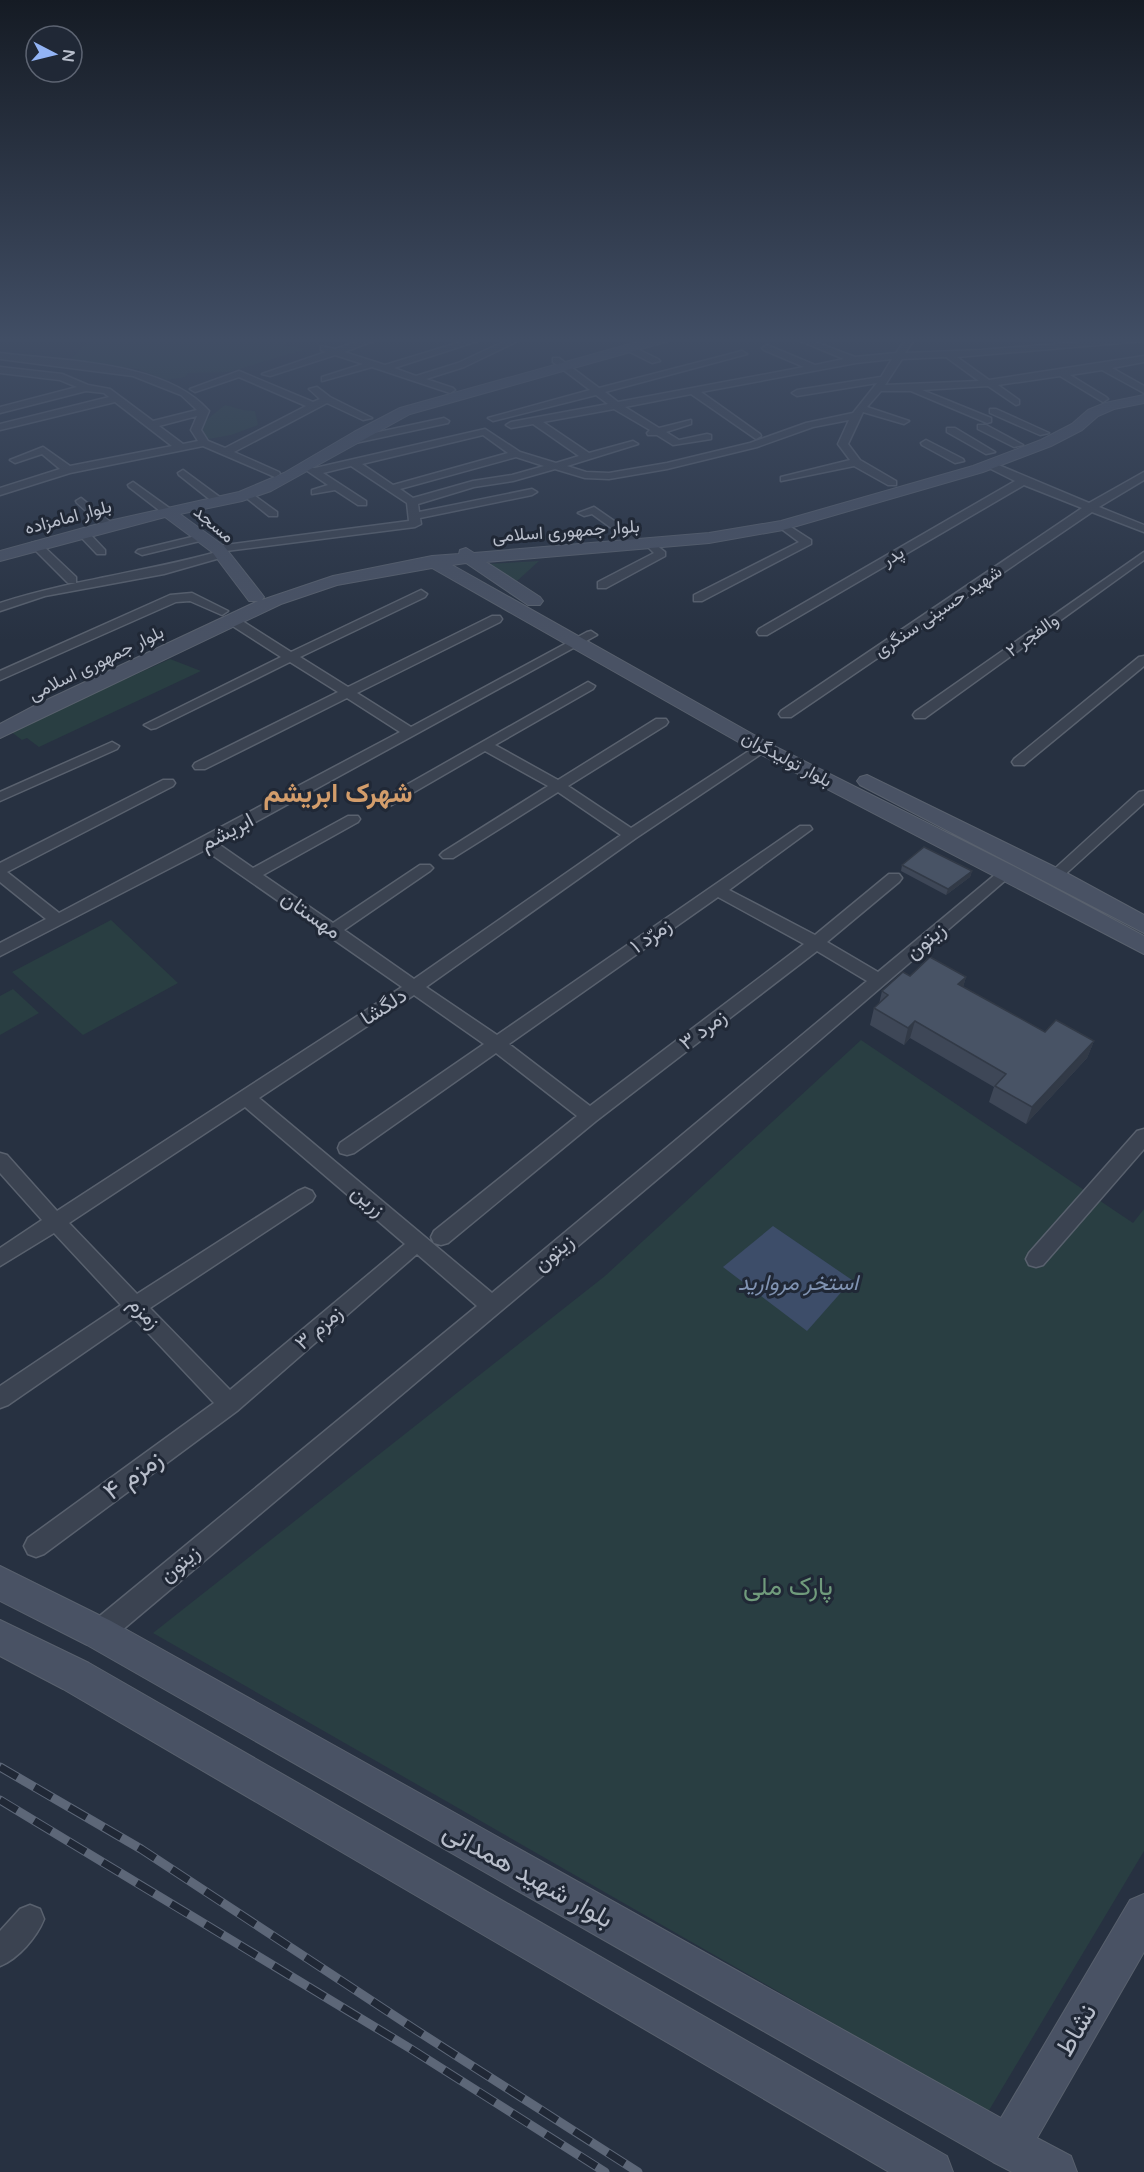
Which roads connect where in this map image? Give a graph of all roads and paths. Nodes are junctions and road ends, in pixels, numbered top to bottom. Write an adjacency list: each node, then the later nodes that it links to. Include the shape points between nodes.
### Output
1 (168, 438): 23 (street)
2 (201, 438): 19 (street)
3 (252, 438): 24 (street)
4 (334, 438): 36 (main road, بلوار امامزاده)
5 (352, 438): 18 (main road, بلوار امامزاده)
6 (363, 438): 18 (street)
7 (459, 438): 30 (street)
8 (494, 438): 25 (street)
9 (560, 438): 26 (street)
10 (666, 438): 11 (street, via 677,443)
11 (700, 438)
12 (772, 438): 31 (street, via 667,466 609,476 585,475)
13 (846, 438): 29 (street, via 843,444)
14 (962, 438): 32 (street)
15 (1010, 438): 22 (street)
16 (1032, 438): 22 (main road, بلوار جمهوری اسلامی)
17 (1055, 438): 32 (main road, بلوار جمهوری اسلامی)
18 (346, 442): 34 (main road, بلوار امامزاده)
19 (204, 443): 23 (street); 24 (street)
20 (926, 443): 28 (street)
21 (633, 444): 26 (street)
22 (1018, 445): 32 (main road, بلوار جمهوری اسلامی)
23 (181, 448): 33 (street)
24 (224, 453): 36 (street)
25 (516, 454): 31 (street); 42 (street)
26 (586, 456): 31 (street)
27 (15, 460): 33 (street, via 43,450)
28 (958, 460): 32 (main road, بلوار جمهوری اسلامی); 39 (main road, بلوار جمهوری اسلامی)
29 (856, 462): 38 (street); 39 (street)
30 (355, 464): 34 (street); 42 (street)
31 (553, 466): 49 (street)
32 (1001, 467): 51 (street); 57 (main road, بلوار جمهوری اسلامی); 82 (street, پدر)
33 (68, 470): 43 (street)
34 (309, 470): 41 (street); 46 (main road, بلوار امامزاده)
35 (183, 473): 48 (street)
36 (275, 474): 48 (main road, بلوار امامزاده)
37 (1144, 475): 51 (street, شهید حسینی سنگری)
38 (785, 479)
39 (892, 483): 62 (main road, بلوار جمهوری اسلامی, via 779,516)
40 (132, 485): 52 (street)
41 (338, 486): 44 (street); 50 (street)
42 (393, 488): 49 (street)
43 (0, 492)
44 (316, 492)
45 (532, 492): 56 (street)
46 (248, 494): 48 (main road, بلوار امامزاده); 54 (street)
47 (81, 501): 58 (street)
48 (217, 501): 52 (main road, بلوار امامزاده)
49 (411, 502): 56 (street)
50 (362, 503)
51 (1094, 505): 55 (street); 59 (street); 92 (street, شهید حسینی سنگری)
52 (168, 512): 58 (main road, بلوار امامزاده); 61 (main road, مسجد)
53 (584, 513): 62 (street, via 594,510)
54 (273, 514)
55 (1144, 518)
56 (415, 520): 66 (street)
57 (783, 525): 63 (main road, بلوار جمهوری اسلامی); 77 (street, via 807,542)
58 (109, 526): 60 (main road, بلوار امامزاده)
59 (1144, 529)
60 (83, 533): 64 (main road, بلوار امامزاده); 67 (street)
61 (204, 537): 66 (main road, مسجد); 68 (street)
62 (632, 538): 69 (main road, بلوار جمهوری اسلامی)
63 (651, 544): 65 (main road, بلوار جمهوری اسلامی); 74 (street, via 661,554)
64 (36, 545): 71 (main road, بلوار امامزاده); 73 (street)
65 (594, 549): 69 (main road, بلوار جمهوری اسلامی); 78 (main road, via 553,558 532,576 530,590)
66 (220, 551): 76 (main road, مسجد); 79 (street, via 164,570 43,593)
67 (101, 552)
68 (142, 552)
69 (466, 553): 72 (main road, بلوار جمهوری اسلامی); 78 (main road, بلوار تولیدگران)
70 (1144, 555): 93 (street, والفجر ۲)
71 (0, 556)
72 (429, 558): 76 (main road, بلوار جمهوری اسلامی, via 344,568); 80 (main road, بلوار جمهوری اسلامی, via 333,580); 83 (main road, بلوار تولیدگران)
73 (72, 580)
74 (602, 585)
75 (421, 594): 84 (street)
76 (255, 597): 80 (main road, بلوار جمهوری اسلامی)
77 (698, 598)
78 (537, 602): 83 (main road, بلوار تولیدگران)
79 (0, 607)
80 (227, 616): 84 (street); 87 (street, via 192,597 174,598); 91 (main road, بلوار جمهوری اسلامی)
81 (496, 619): 90 (street)
82 (763, 632)
83 (584, 639): 98 (street, ابریشم); 101 (main road, بلوار تولیدگران); 118 (main road, بلوار تولیدگران)
84 (290, 659): 90 (street); 96 (street)
85 (1144, 660): 102 (street)
86 (0, 661): 87 (street)
87 (14, 670): 88 (street)
88 (0, 676)
89 (588, 686): 99 (street)
90 (347, 692): 98 (street); 103 (street)
91 (37, 706): 94 (main road, بلوار جمهوری اسلامی); 97 (main road, بلوار جمهوری اسلامی)
92 (786, 714)
93 (920, 715)
94 (0, 718)
95 (661, 722): 105 (street)
96 (151, 725)
97 (0, 732)
98 (411, 733): 112 (street, ابریشم)
99 (484, 745): 105 (street); 108 (street)
100 (112, 746): 107 (street)
101 (764, 748): 111 (street, دلگشا); 116 (main road, بلوار تولیدگران)
102 (1019, 762)
103 (200, 766)
104 (168, 783): 115 (street)
105 (557, 785): 111 (street); 113 (street)
106 (1144, 795): 118 (street)
107 (0, 797)
108 (385, 803)
109 (353, 819): 117 (street)
110 (805, 829): 120 (street, زمرّد ۱)
111 (632, 835): 128 (street, دلگشا)
112 (206, 843): 117 (street, مهستان); 121 (street, ابریشم)
113 (448, 855)
114 (424, 868): 123 (street)
115 (0, 872): 121 (street)
116 (1007, 872): 125 (main road, بلوار تولیدگران); 127 (street, زیتون)
117 (254, 874): 123 (street, مهستان)
118 (1055, 876): 122 (main road, بلوار تولیدگران)
119 (894, 878): 124 (street, زمرد ۳)
120 (717, 890): 124 (street); 129 (street, زمرّد ۱)
121 (56, 919): 126 (street, ابریشم)
122 (1144, 925)
123 (333, 930): 128 (street, مهستان)
124 (816, 943): 127 (street); 131 (street, زمرد ۳)
125 (1144, 946)
126 (0, 950)
127 (878, 980): 142 (street, زیتون)
128 (414, 987): 129 (street, مهستان); 130 (street, دلگشا)
129 (497, 1044): 131 (street, مهستان); 133 (street, زمرّد ۱)
130 (246, 1097): 136 (street, دلگشا); 142 (street, زرین)
131 (590, 1116): 137 (street, زمرد ۳)
132 (1144, 1136): 140 (street)
133 (347, 1148)
134 (0, 1160): 136 (street, زمزم)
135 (305, 1196): 141 (street)
136 (55, 1224): 139 (street, دلگشا); 141 (street, زمزم)
137 (441, 1237)
138 (408, 1251): 144 (street, زمزم ۳)
139 (0, 1258)
140 (1036, 1259)
141 (137, 1305): 143 (street); 144 (street, زمزم)
142 (491, 1305): 147 (street, زیتون)
143 (0, 1398)
144 (230, 1404): 145 (street, زمزم ۴)
145 (36, 1546)
146 (0, 1582): 147 (main road, بلوار شهید همدانی)
147 (99, 1633): 152 (main road, بلوار شهید همدانی)
148 (0, 1636): 153 (main road, via 76,1676)
149 (1144, 1914): 152 (main road, نشاط)
150 (30, 1919): 151 (street)
151 (0, 1952)
152 (1008, 2146): 154 (main road, بلوار شهید همدانی)
153 (931, 2172)
154 (1055, 2172)

